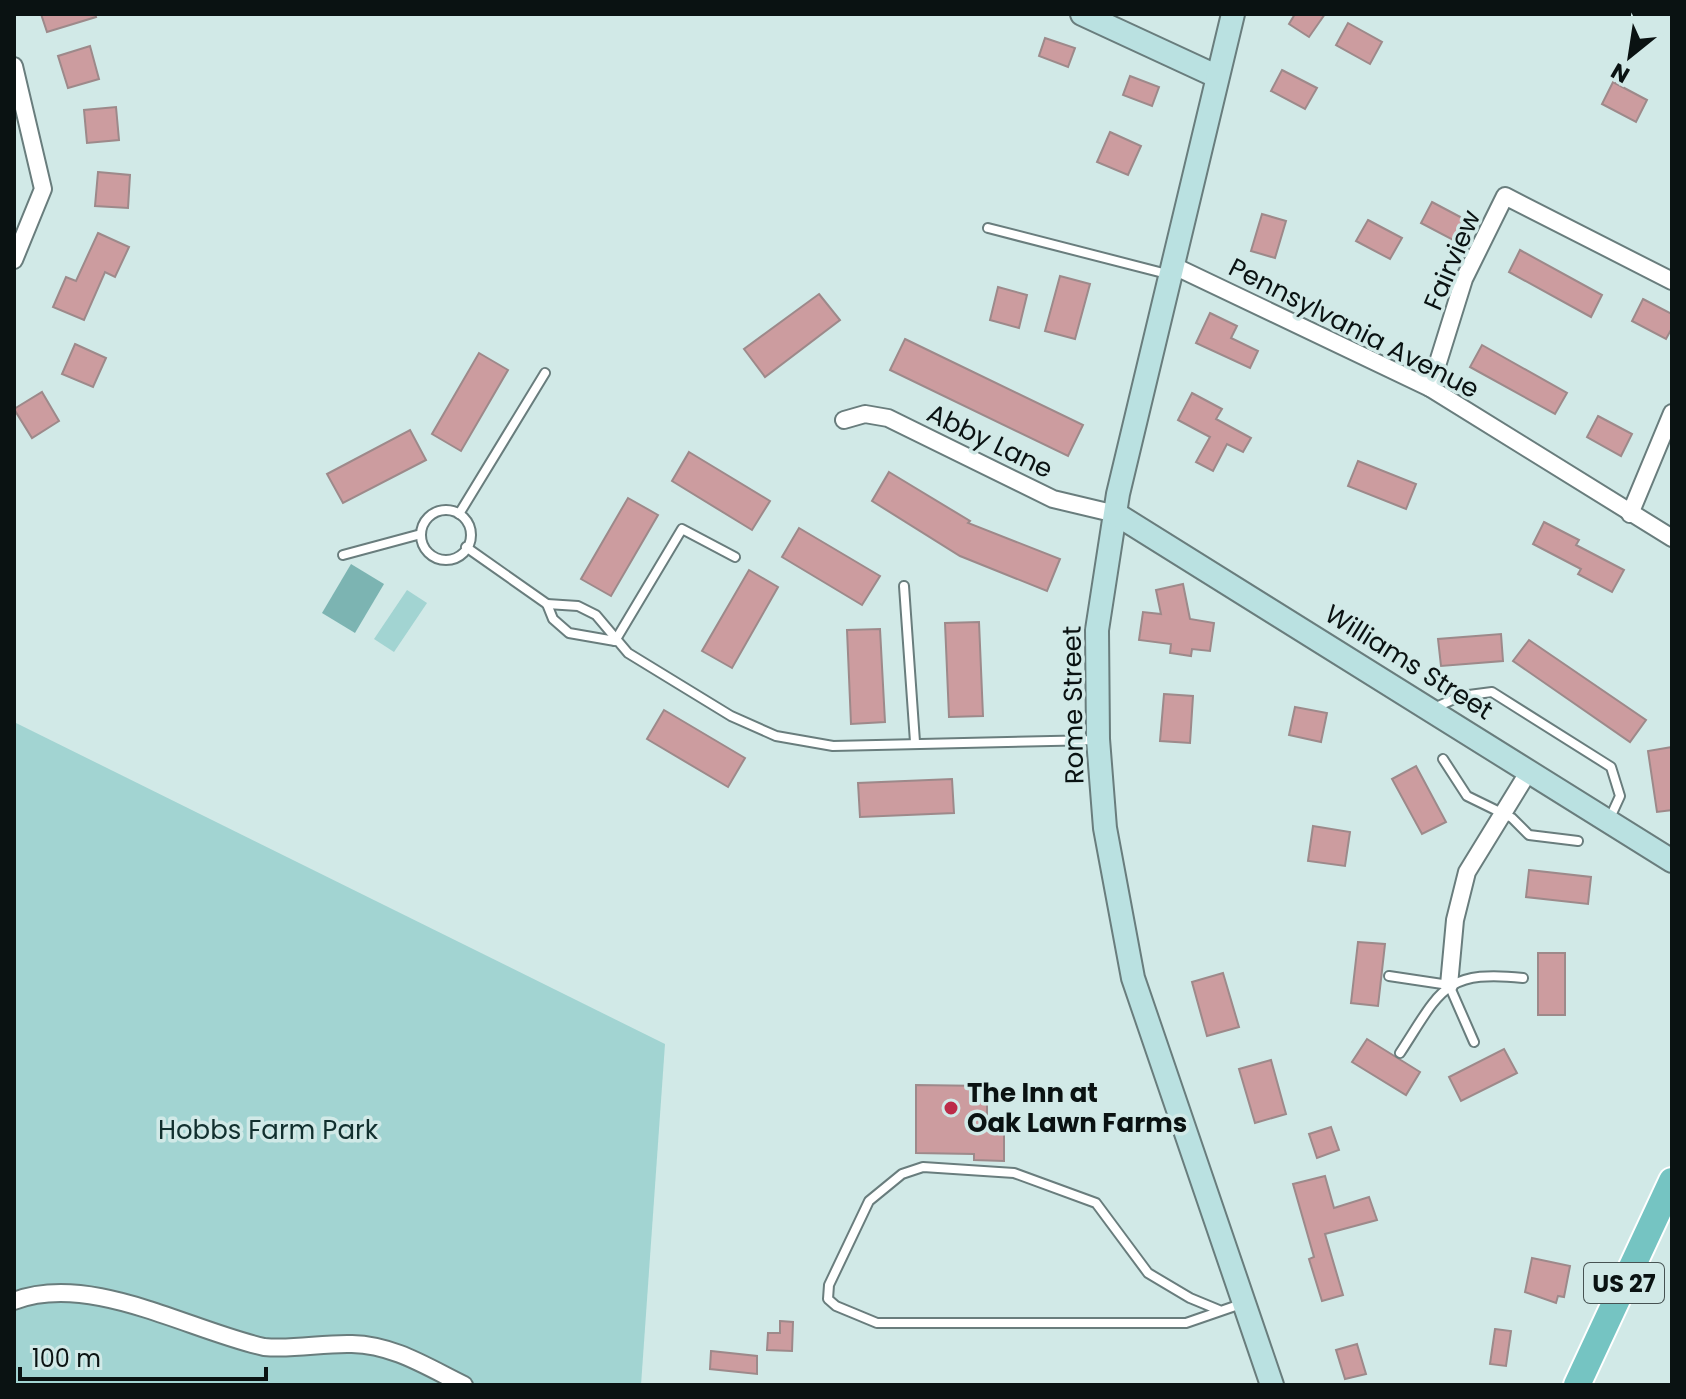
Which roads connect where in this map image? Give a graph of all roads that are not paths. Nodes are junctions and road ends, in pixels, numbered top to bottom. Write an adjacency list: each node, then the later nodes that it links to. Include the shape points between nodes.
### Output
1 (1082, 14): 4 (street)
2 (1233, 14): 4 (street, Rome Street)
3 (14, 66): 6 (street, via 43,189)
4 (1216, 76): 7 (street, Rome Street)
5 (988, 228): 7 (lane)
6 (14, 260)
7 (1173, 270): 10 (street, Pennsylvania Avenue); 14 (street, Rome Street)
8 (1672, 281): 10 (street, Fairview, via 1505,196 1464,279)
9 (545, 373): 13 (lane)
10 (1430, 388): 15 (street, Pennsylvania Avenue)
11 (1672, 413): 15 (street)
12 (844, 420): 14 (street, Abby Lane, via 865,414 888,418 1053,499)
13 (459, 514): 16 (lane, via 435,512); 18 (lane, via 471,532)
14 (1116, 514): 24 (street, Williams Street); 25 (street, Rome Street, via 1097,630)
15 (1630, 514): 17 (street, Pennsylvania Avenue)
16 (421, 534): 18 (lane, via 426,549 439,559 456,557); 19 (lane)
17 (1672, 538)
18 (466, 547): 22 (lane)
19 (343, 555)
20 (735, 557): 23 (lane, via 682,529)
21 (904, 586): 26 (lane)
22 (547, 604): 23 (lane, via 587,610); 23 (lane, via 553,619 569,633)
23 (615, 641): 26 (lane, via 731,716 776,736 833,746)
24 (1432, 709): 28 (street, Williams Street); 30 (lane, via 1492,692 1513,704 1611,767 1620,796)
25 (1098, 739): 26 (lane); 40 (street, Rome Street, via 1105,828 1133,978)
26 (915, 742)
27 (1443, 759): 29 (lane, via 1467,796)
28 (1529, 771): 29 (street); 30 (street, Williams Street)
29 (1501, 812): 31 (lane, via 1540,839); 35 (street, via 1459,896)
30 (1609, 821): 32 (street, Williams Street)
31 (1578, 841)
32 (1672, 861)
33 (1389, 976): 35 (lane)
34 (1523, 978): 35 (lane, via 1478,974)
35 (1449, 985): 36 (lane); 37 (lane)
36 (1474, 1042)
37 (1400, 1053)
38 (1672, 1181): 44 (main road, US 27)
39 (14, 1301): 42 (street, via 33,1294 91,1295 264,1347 352,1344 389,1350)
40 (1247, 1303): 41 (lane); 43 (street, Rome Street)
41 (1219, 1310): 41 (lane, via 1148,1273 1096,1203 1014,1173 923,1167 902,1174 869,1201 829,1285 828,1299 877,1323 1186,1323)
42 (464, 1385)
43 (1272, 1385)
44 (1577, 1385)

